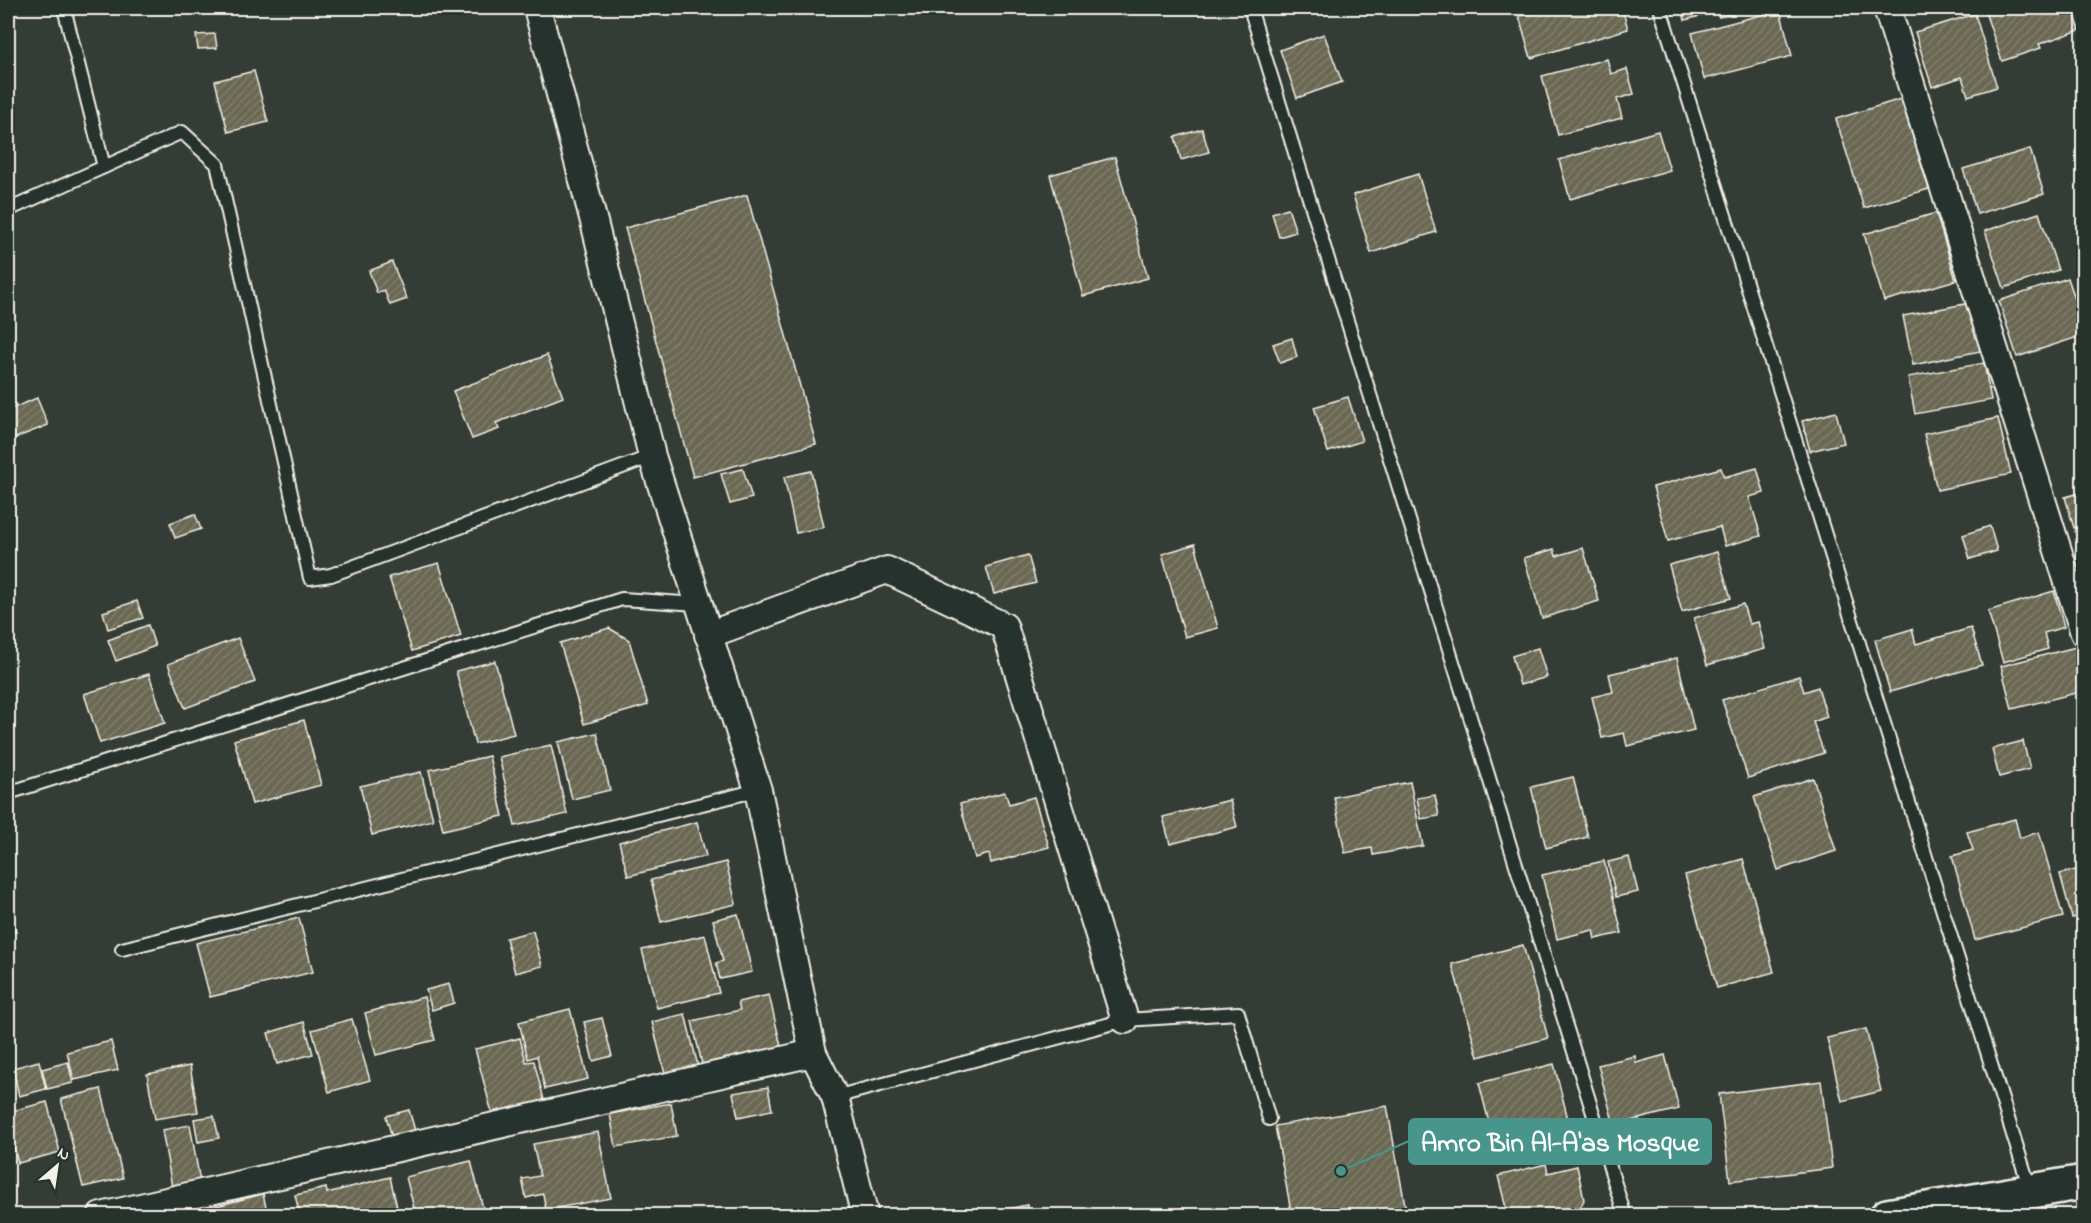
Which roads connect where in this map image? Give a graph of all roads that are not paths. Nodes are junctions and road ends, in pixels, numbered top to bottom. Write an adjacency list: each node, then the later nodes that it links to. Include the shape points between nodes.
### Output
1 (64, 8): 6 (lane)
2 (537, 8): 8 (street)
3 (1250, 8): 23 (lane)
4 (1660, 8): 20 (lane)
5 (1887, 8): 10 (street)
6 (105, 167): 7 (lane); 8 (lane, via 182,132 217,164 310,579 331,575)
7 (8, 210)
8 (652, 456): 9 (street)
9 (698, 604): 11 (street); 13 (lane, via 622,599)
10 (2084, 633)
11 (708, 635): 12 (street); 15 (street, via 887,570 1004,626)
12 (758, 790): 14 (lane); 16 (street)
13 (8, 793)
14 (122, 949)
15 (1125, 1020): 17 (lane); 18 (lane, via 1238,1013)
16 (813, 1053): 17 (street); 21 (street)
17 (835, 1097): 22 (street)
18 (1269, 1119)
19 (2084, 1182): 20 (street)
20 (2031, 1192): 24 (street)
21 (101, 1215)
22 (866, 1215)
23 (1625, 1215)
24 (1887, 1215)

